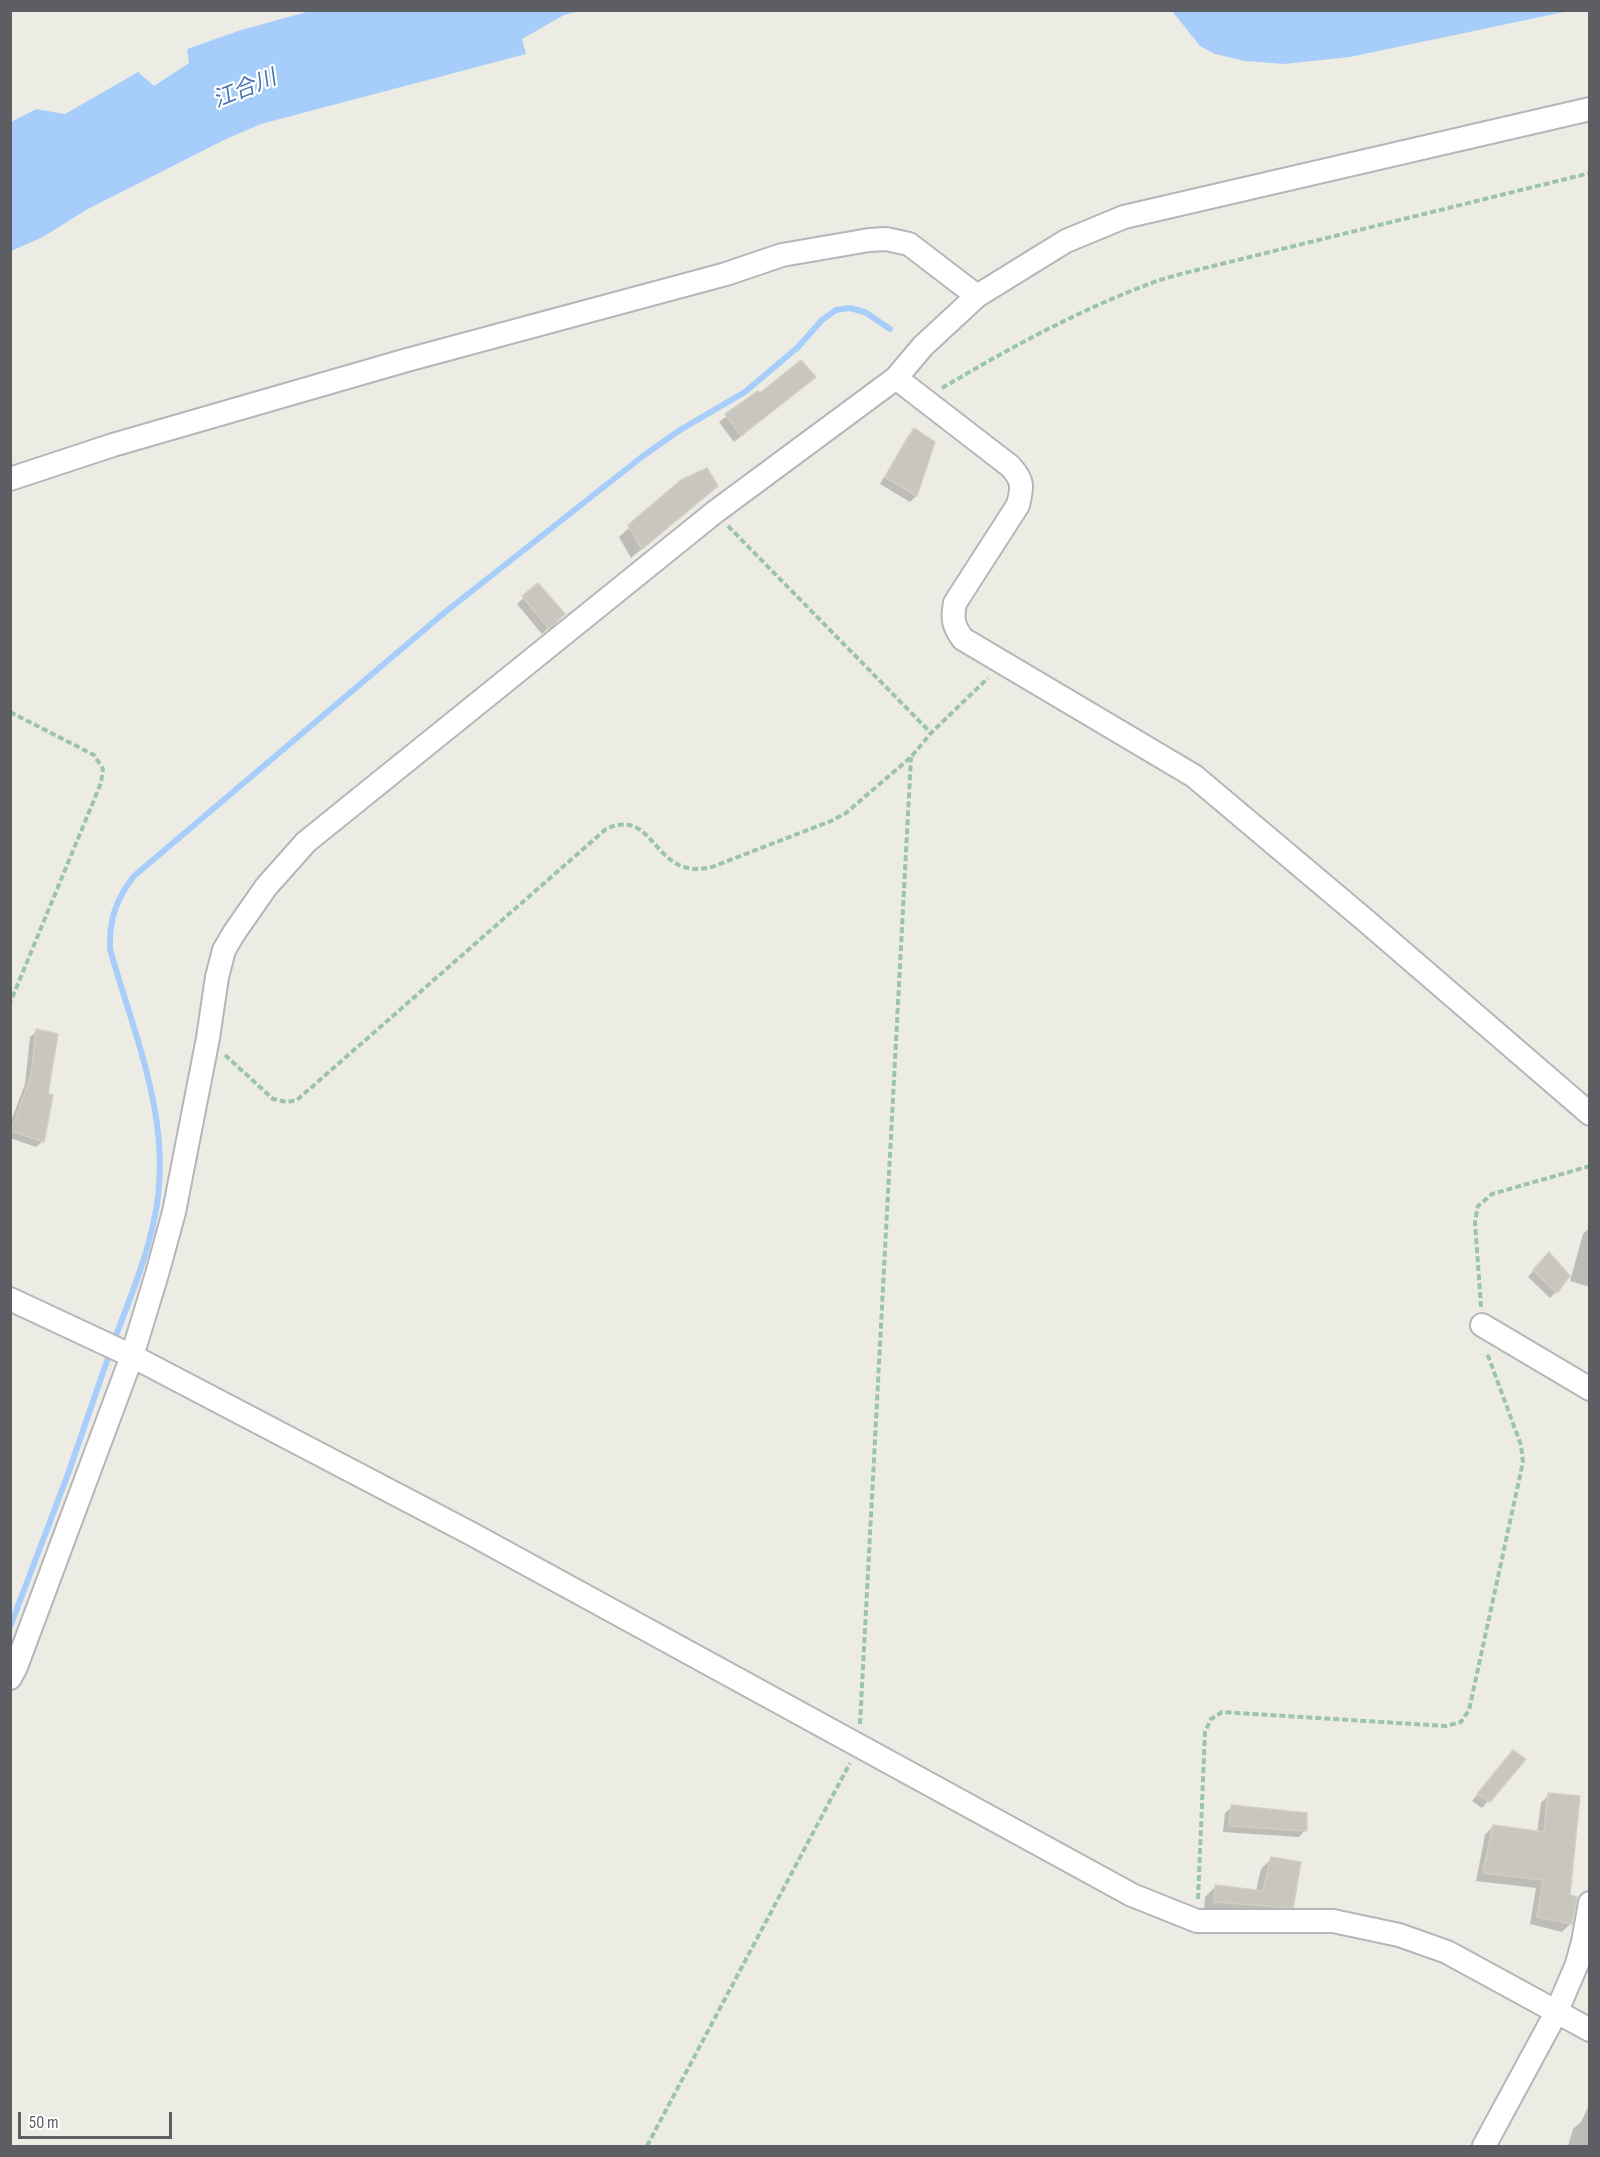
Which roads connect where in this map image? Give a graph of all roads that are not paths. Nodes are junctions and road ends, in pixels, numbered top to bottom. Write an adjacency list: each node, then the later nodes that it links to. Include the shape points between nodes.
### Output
1 (1590, 109): 2 (street, via 1124,217 1066,242)
2 (977, 296): 3 (street, via 923,346); 4 (street, via 909,243 869,240 782,255 726,274 192,422)
3 (896, 378): 5 (street, via 1019,476 1022,490 1018,505 955,603 952,617 963,639 1194,776); 8 (street, via 715,512 306,842 266,887 224,950 174,1212)
4 (10, 479)
5 (1590, 1114)
6 (10, 1299): 8 (street)
7 (1482, 1326): 9 (street)
8 (132, 1356): 10 (street); 12 (street, via 470,1533 1132,1895 1197,1921 1334,1920 1399,1935 1447,1952)
9 (1590, 1389)
10 (10, 1678)
11 (1590, 1903): 12 (street, via 1577,1964)
12 (1556, 2013): 13 (street); 14 (street)
13 (1590, 2030)
14 (1484, 2146)

